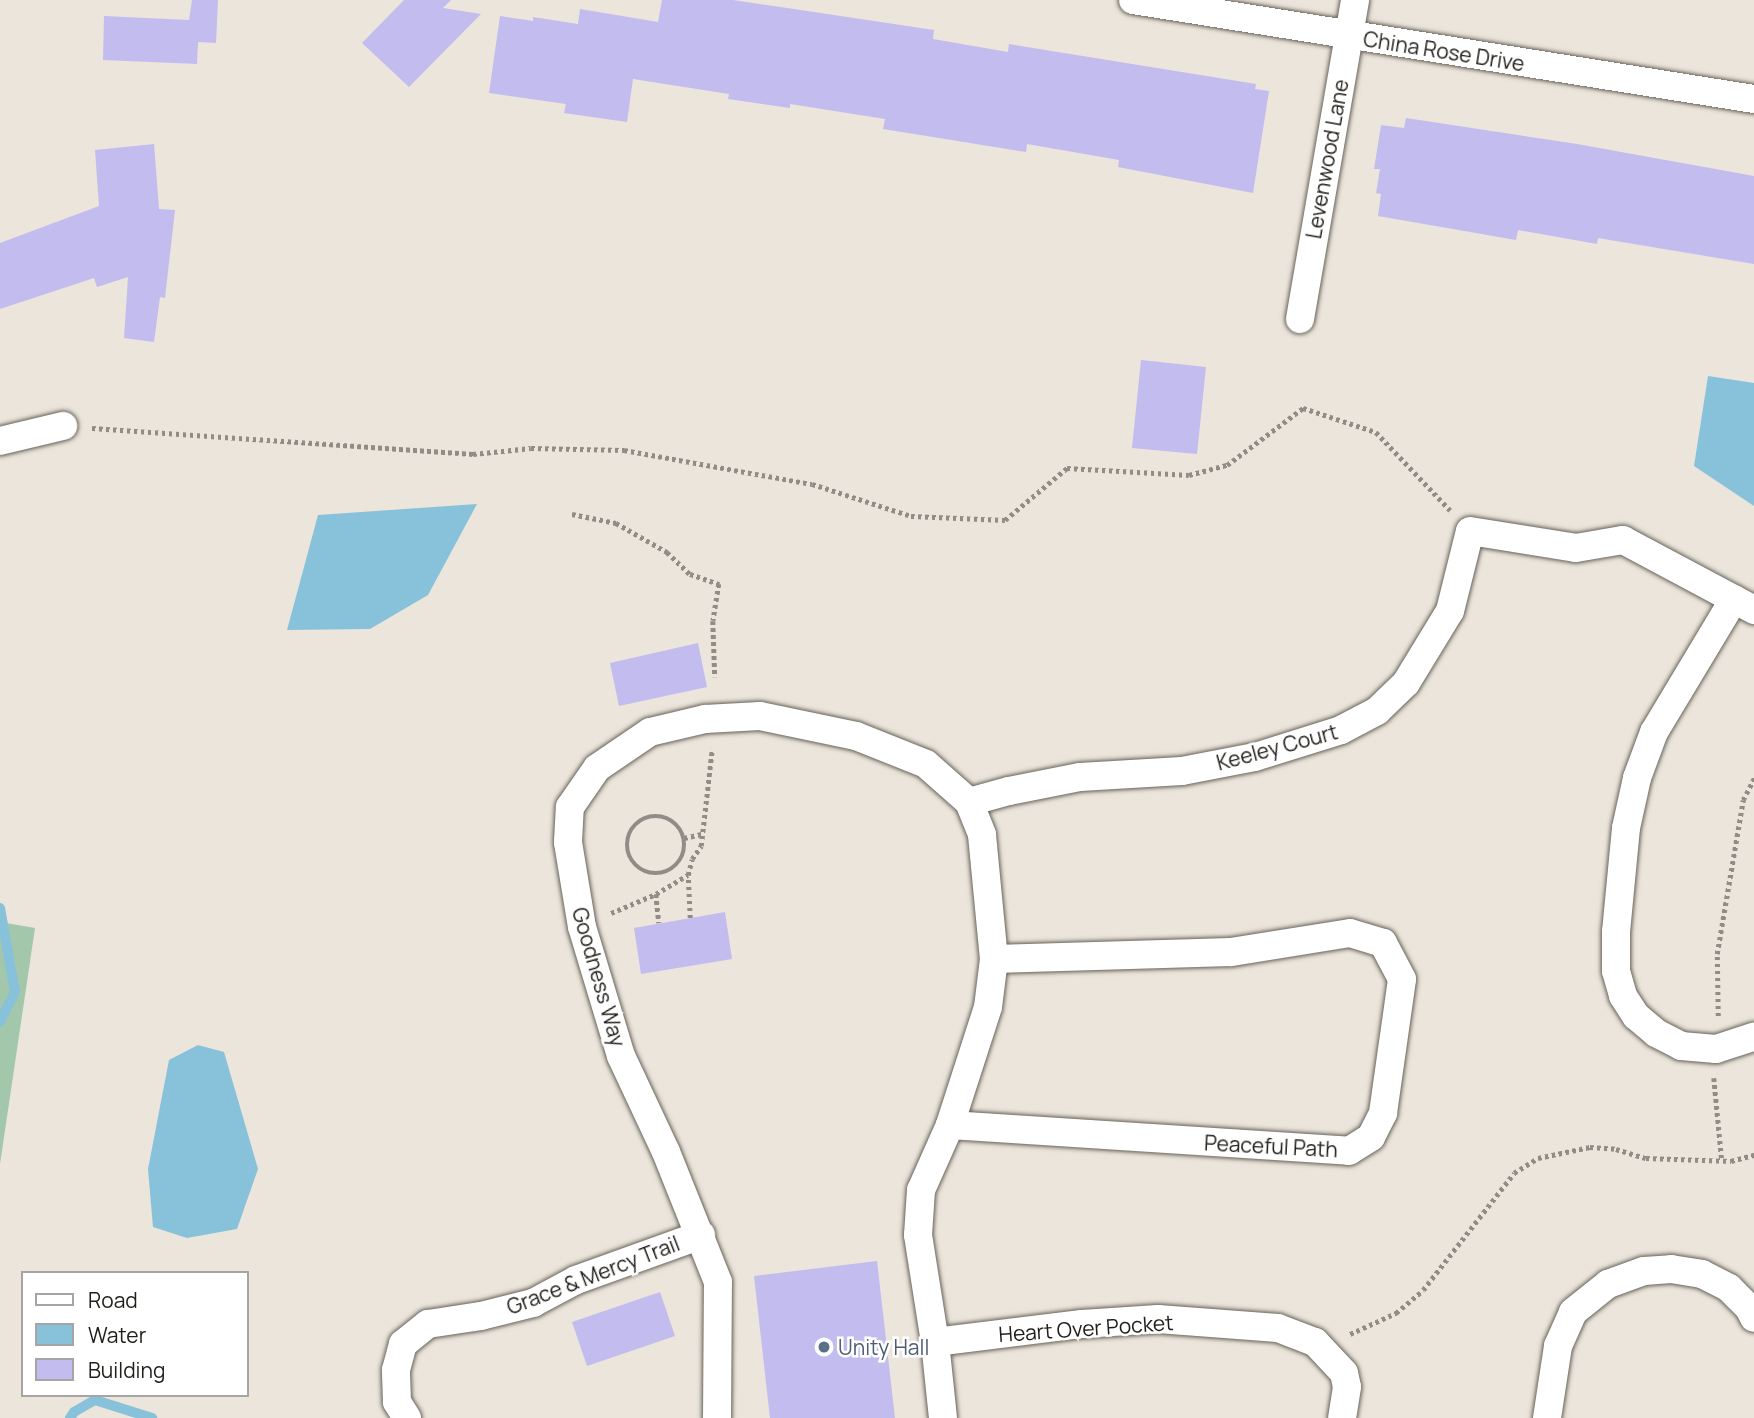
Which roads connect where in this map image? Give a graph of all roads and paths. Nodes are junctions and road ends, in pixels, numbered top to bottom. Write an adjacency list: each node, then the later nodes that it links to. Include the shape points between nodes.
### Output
1 (1133, 0): 3 (street, China Rose Drive)
2 (1355, 0): 3 (street, Levenwood Lane)
3 (1349, 36): 4 (street, China Rose Drive); 5 (street, Levenwood Lane)
4 (1754, 99)
5 (1300, 318)
6 (63, 426): 7 (street); 9 (path, via 473,454 531,448 624,450 812,484 911,516 1005,520 1067,468 1189,475 1227,465 1303,408 1376,432)
7 (0, 441)
8 (572, 514): 11 (path, via 616,523 667,552 690,574 719,584 713,621)
9 (1470, 531): 10 (street, via 1576,548 1623,540); 14 (street, Keeley Court, via 1450,611 1406,683 1377,711 1341,730 1255,757 1182,771 1080,778)
10 (1744, 604): 24 (street, via 1654,732 1637,778 1626,828 1616,971 1623,996 1636,1016 1681,1046 1716,1049)
11 (715, 677)
12 (712, 744): 15 (path)
13 (1754, 778): 23 (path, via 1743,800 1717,954)
14 (969, 802): 22 (street, Goodness Way, via 982,835); 29 (street, Goodness Way, via 926,764 856,736 760,716 705,719 650,732 597,768 570,807 568,842 582,927 621,1056)
15 (702, 834): 16 (path); 17 (path)
16 (684, 838): 16 (path, via 683,856 671,870 652,874 630,858 628,840 646,818 673,822)
17 (688, 875): 18 (path); 20 (path)
18 (656, 894): 19 (path); 21 (path)
19 (611, 913)
20 (690, 918)
21 (659, 923)
22 (994, 959): 26 (street, Goodness Way, via 988,1007); 26 (street, Peaceful Path, via 1231,952 1350,933 1383,943 1402,979 1383,1113 1371,1137 1349,1151)
23 (1718, 1027)
24 (1754, 1038)
25 (1713, 1075): 28 (path)
26 (950, 1125): 32 (street, Goodness Way, via 921,1190 918,1235)
27 (1754, 1155): 28 (path)
28 (1722, 1161): 31 (path, via 1646,1158 1590,1147 1538,1158 1514,1173 1423,1290 1396,1313)
29 (701, 1235): 33 (street, Grace & Mercy Trail, via 576,1279 533,1303 428,1324 403,1344 396,1370 397,1402); 34 (street, Goodness Way, via 718,1282)
30 (1754, 1318): 37 (street, via 1729,1288 1702,1274 1644,1271 1608,1284 1573,1312 1558,1346)
31 (1348, 1336)
32 (935, 1342): 35 (street, Goodness Way); 36 (street, Heart Over Pocket, via 1158,1319 1278,1328 1315,1342 1343,1373 1347,1387)
33 (407, 1418)
34 (717, 1418)
35 (943, 1418)
36 (1342, 1418)
37 (1547, 1418)

